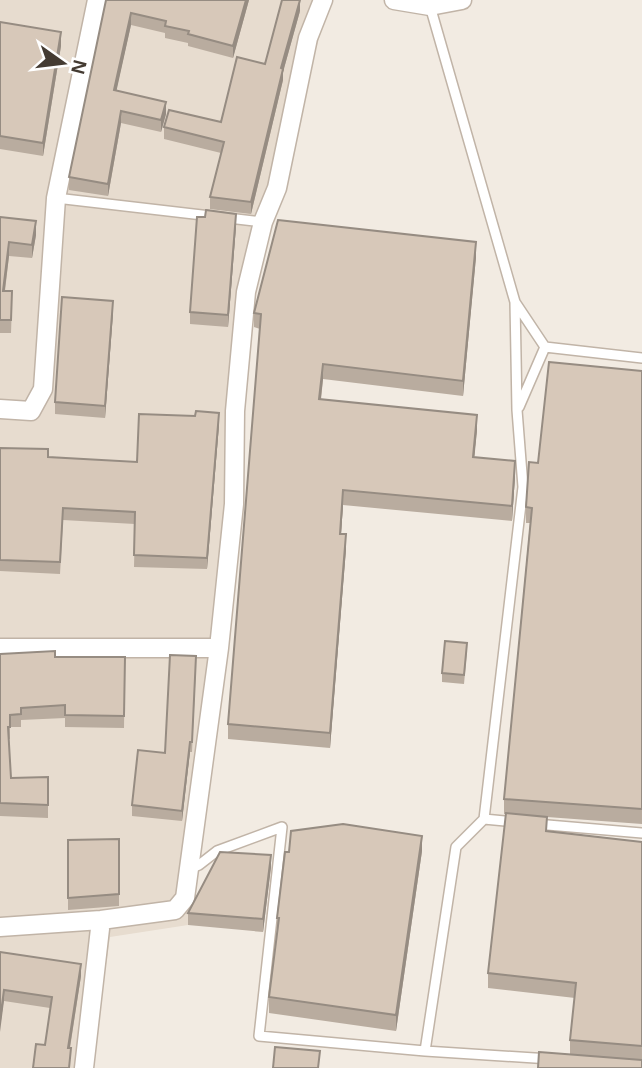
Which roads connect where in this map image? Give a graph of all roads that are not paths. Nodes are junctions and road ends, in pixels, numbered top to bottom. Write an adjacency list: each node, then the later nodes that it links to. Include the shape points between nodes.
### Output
1 (97, 0): 6 (street)
2 (323, 0): 7 (street, via 309,38 276,188)
3 (394, 0): 5 (street)
4 (462, 0): 5 (street)
5 (430, 6): 8 (lane)
6 (56, 198): 7 (lane); 11 (street, via 43,388 31,411)
7 (263, 222): 14 (street, via 246,292 235,411 234,504)
8 (515, 302): 9 (lane); 12 (lane)
9 (545, 347): 10 (lane); 12 (lane)
10 (642, 358)
11 (0, 409)
12 (517, 411): 15 (lane, via 523,487)
13 (0, 648): 14 (street)
14 (219, 648): 17 (street)
15 (484, 819): 16 (lane); 20 (lane, via 456,847)
16 (642, 834)
17 (189, 869): 18 (street, via 185,898 175,910); 20 (lane, via 217,851 282,827 259,1036)
18 (101, 920): 19 (street); 22 (street)
19 (0, 927)
20 (425, 1051): 21 (lane)
21 (566, 1060)
22 (84, 1068)

